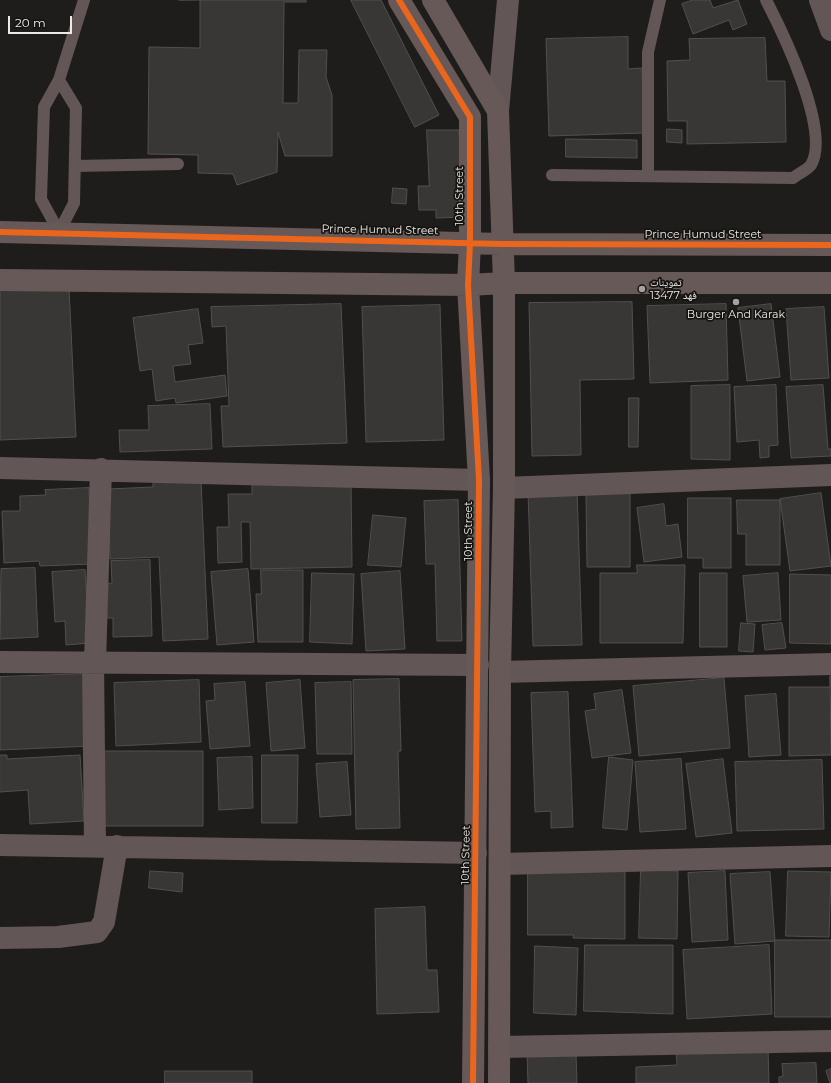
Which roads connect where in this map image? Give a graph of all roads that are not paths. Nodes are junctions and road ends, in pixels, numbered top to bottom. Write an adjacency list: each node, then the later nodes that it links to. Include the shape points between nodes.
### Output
1 (84, 0): 9 (lane)
2 (399, 0): 17 (street, 10th Street, via 470,116)
3 (433, 0): 10 (street)
4 (508, 0): 10 (street)
5 (660, 0): 14 (lane, via 648,52)
6 (766, 0): 14 (lane, via 796,57 816,123 817,147 811,165 793,178)
7 (820, 0): 8 (street)
8 (831, 30)
9 (59, 80): 12 (lane, via 76,108); 16 (lane, via 44,107 41,199)
10 (498, 111): 18 (street)
11 (178, 164): 12 (lane)
12 (75, 166): 16 (lane, via 74,203)
13 (552, 175): 14 (lane)
14 (648, 176)
15 (0, 232): 16 (street, Prince Humud Street)
16 (59, 232): 17 (street, Prince Humud Street)
17 (470, 243): 18 (street, Prince Humud Street); 23 (street, 10th Street)
18 (502, 244): 19 (street, Prince Humud Street); 21 (street)
19 (831, 245)
20 (0, 280): 23 (street)
21 (504, 283): 22 (street); 23 (street); 28 (street)
22 (831, 283)
23 (468, 285): 27 (street, 10th Street)
24 (0, 468): 25 (street)
25 (101, 469): 27 (street); 30 (street)
26 (831, 475): 28 (street)
27 (479, 480): 32 (street, 10th Street)
28 (504, 488): 33 (street)
29 (0, 662): 30 (street)
30 (94, 662): 32 (street); 35 (street)
31 (831, 664): 33 (street)
32 (478, 665): 37 (street, 10th Street)
33 (500, 672): 39 (street)
34 (0, 845): 35 (street)
35 (95, 846): 36 (street)
36 (117, 846): 37 (street); 40 (street, via 104,922 97,932 58,937)
37 (476, 853): 43 (street, 10th Street)
38 (831, 856): 39 (street)
39 (500, 864): 42 (street)
40 (0, 938)
41 (831, 1041): 42 (street)
42 (499, 1047): 44 (street)
43 (473, 1083)
44 (499, 1083)

